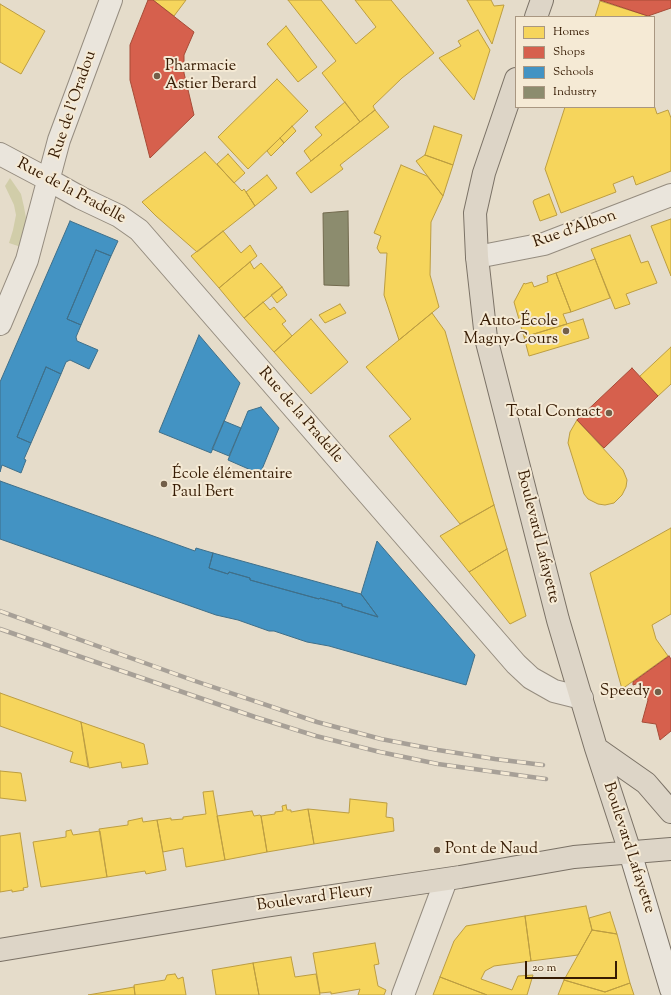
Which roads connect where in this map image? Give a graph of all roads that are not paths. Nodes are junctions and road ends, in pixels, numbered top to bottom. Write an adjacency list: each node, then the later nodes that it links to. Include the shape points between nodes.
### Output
1 (111, 0): 6 (street, Rue de l'Oradou, via 59,140)
2 (542, 0): 3 (main road)
3 (536, 16)
4 (515, 82): 8 (main road, Boulevard Lafayette, via 484,174 475,213)
5 (0, 154): 6 (street, Rue de la Pradelle)
6 (49, 180): 9 (street, Rue de l'Oradou, via 27,260); 10 (street, Rue de la Pradelle, via 119,216 139,230 516,664 531,678 554,691)
7 (671, 195): 8 (street, Rue d'Albon, via 544,244)
8 (477, 257): 10 (main road, Boulevard Lafayette, via 486,338 558,620)
9 (0, 324)
10 (582, 698): 11 (main road, Boulevard Lafayette)
11 (596, 748): 12 (main road, via 646,783); 14 (main road, Boulevard Lafayette)
12 (670, 808)
13 (671, 849): 14 (main road, Boulevard Fleury)
14 (630, 852): 15 (main road, Boulevard Fleury, via 574,856); 17 (street, Boulevard Lafayette)
15 (446, 880): 16 (main road, Boulevard Fleury, via 265,906); 18 (street)
16 (0, 950)
17 (671, 989)
18 (404, 995)

